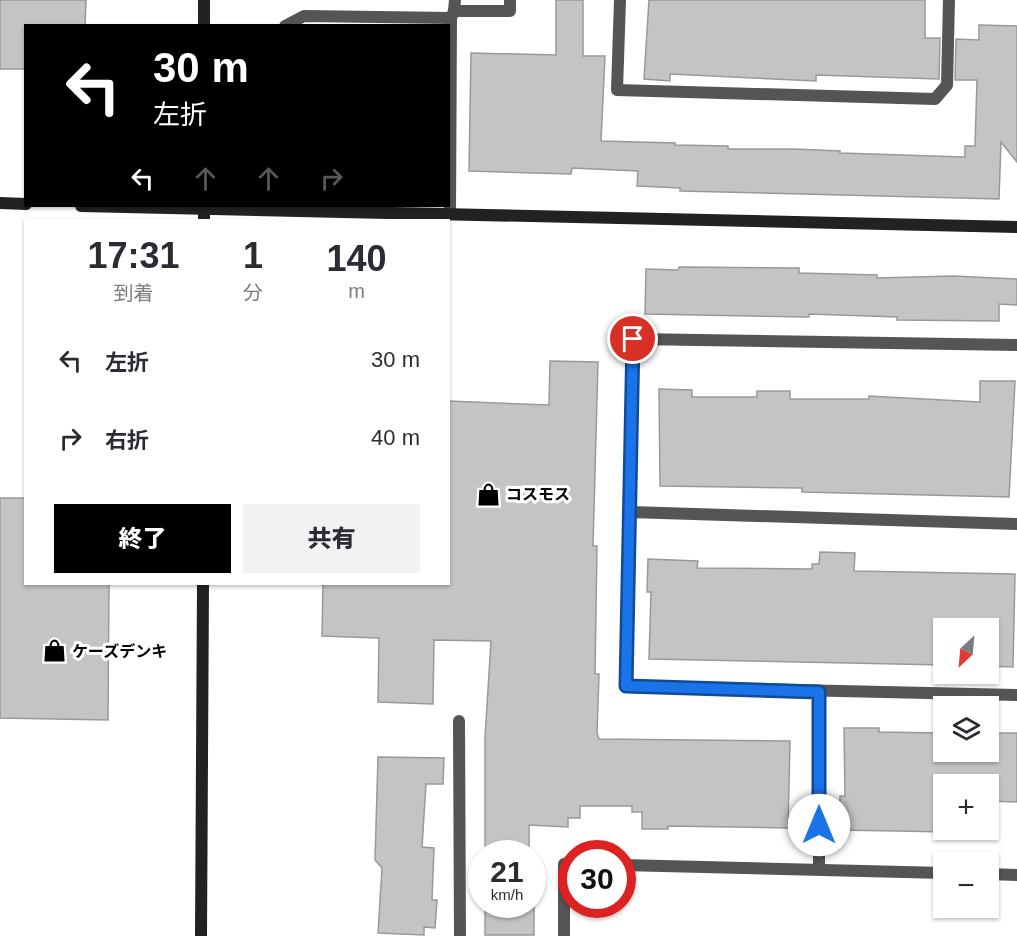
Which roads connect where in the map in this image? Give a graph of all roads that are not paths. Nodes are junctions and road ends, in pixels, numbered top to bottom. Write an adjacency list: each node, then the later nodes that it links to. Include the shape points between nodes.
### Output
1 (204, 0): 6 (street)
2 (510, 0): 5 (street, via 510,12)
3 (620, 0): 4 (street, via 617,90 935,99 946,85)
4 (949, 0)
5 (453, 10): 7 (street, via 304,16); 8 (street)
6 (204, 24)
7 (289, 24)
8 (450, 111): 13 (street)
9 (0, 203): 10 (street)
10 (24, 204)
11 (102, 207): 12 (street)
12 (204, 212): 13 (street)
13 (450, 213): 14 (street)
14 (1017, 227)
15 (1017, 345): 16 (street, via 633,339)
16 (630, 512): 17 (street); 19 (street, via 626,686)
17 (1017, 524)
18 (203, 585): 28 (street)
19 (819, 692): 20 (street); 23 (street)
20 (1017, 695)
21 (459, 721): 29 (street)
22 (636, 865): 23 (street)
23 (819, 869): 24 (street)
24 (933, 873)
25 (999, 874): 26 (street)
26 (1017, 875)
27 (564, 918): 30 (street)
28 (201, 936)
29 (460, 936)
30 (564, 936)

